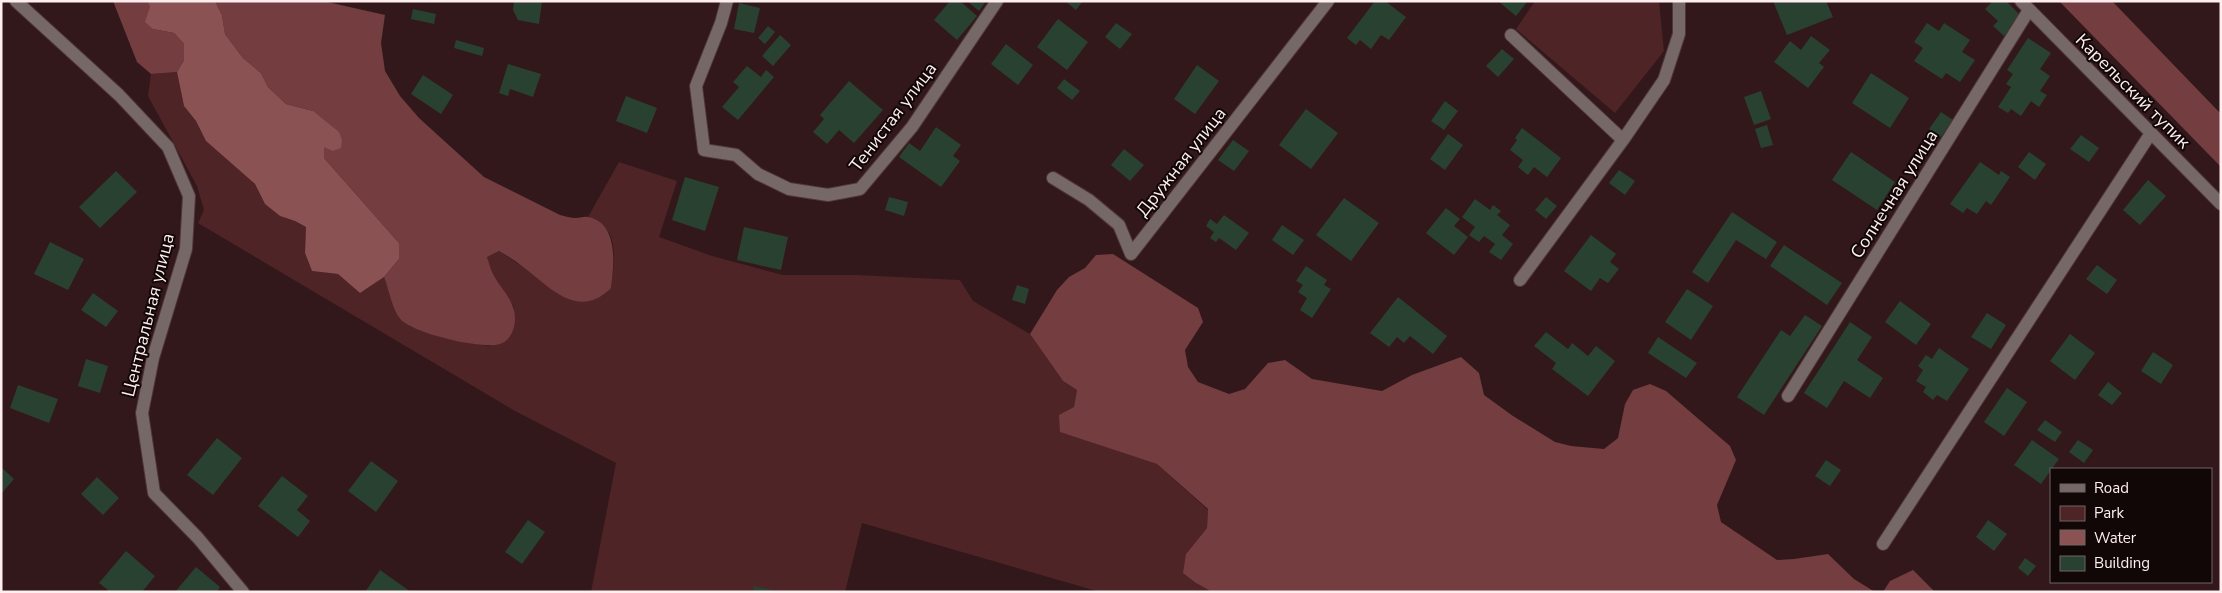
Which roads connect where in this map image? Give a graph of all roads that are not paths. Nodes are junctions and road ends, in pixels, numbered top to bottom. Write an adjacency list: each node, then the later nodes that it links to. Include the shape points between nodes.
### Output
1 (16, 1): 15 (street, Центральная улица, via 119,95 168,147 189,196 186,249 153,358 142,413 154,493 198,538)
2 (726, 1): 3 (street, Тенистая улица, via 721,23 696,86 704,150 736,156 758,174 789,189 828,195 860,189 912,127)
3 (997, 1)
4 (1328, 1): 10 (street, Дружная улица, via 1131,254 1120,225 1089,200)
5 (1679, 1): 9 (street, via 1679,34 1664,80)
6 (2025, 6): 8 (street, Карельский тупик); 13 (street, Солнечная улица)
7 (1511, 35): 9 (street)
8 (2151, 134): 11 (street, Карельский тупик); 14 (street)
9 (1623, 140): 12 (street)
10 (1053, 178)
11 (2221, 204)
12 (1520, 280)
13 (1788, 396)
14 (1883, 544)
15 (243, 592)

